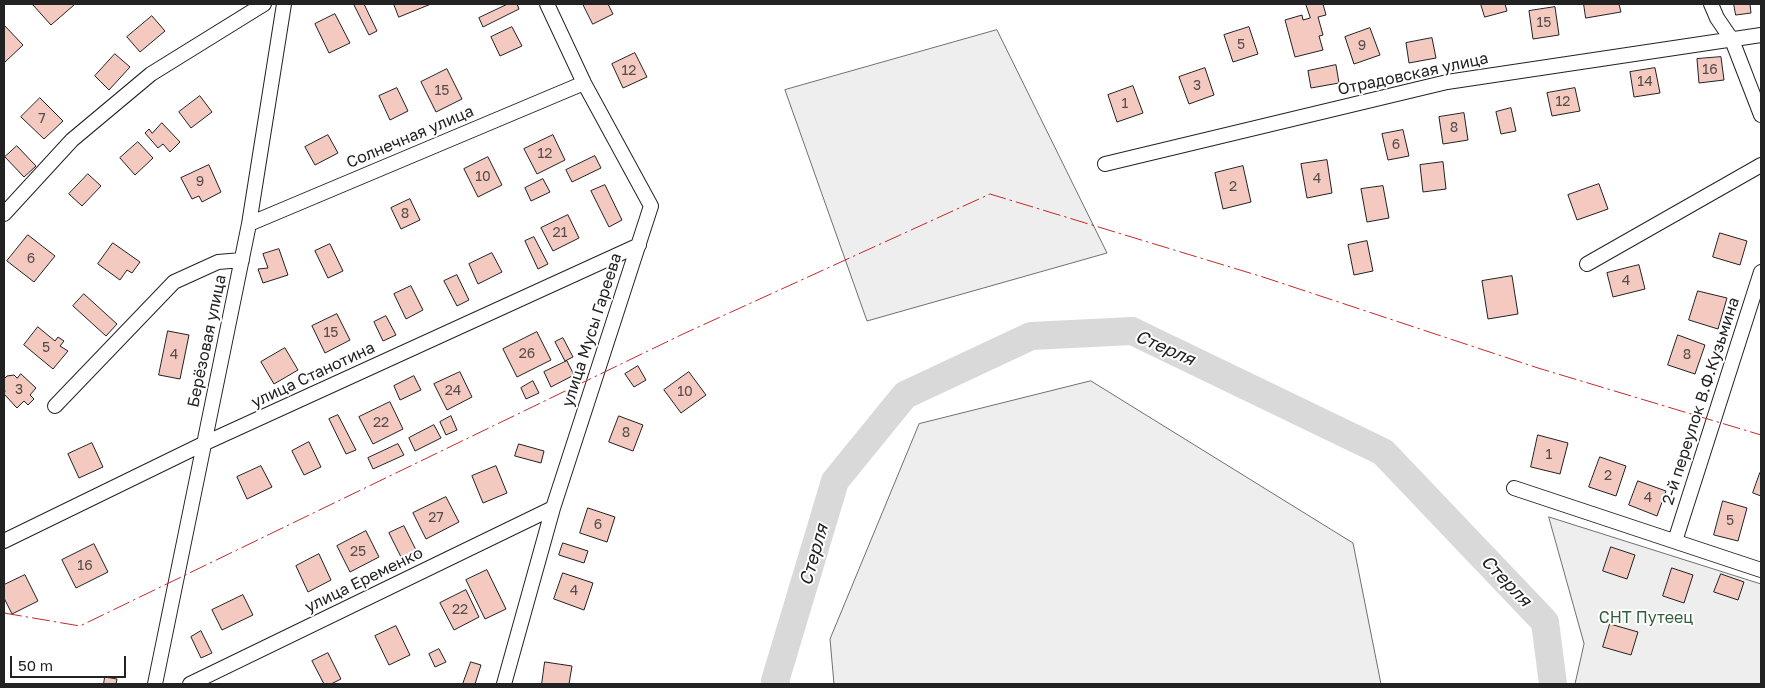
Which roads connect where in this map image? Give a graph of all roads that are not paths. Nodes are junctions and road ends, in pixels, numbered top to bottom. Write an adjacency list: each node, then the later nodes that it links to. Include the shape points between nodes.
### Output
1 (264, 4): 11 (street, via 151,74 72,140)
2 (284, 4): 12 (street, Берёзовая улица)
3 (547, 4): 7 (street, улица Мусы Гареева)
4 (1712, 4): 6 (street)
5 (1761, 35): 6 (street, Отрадовская улица)
6 (1732, 40): 8 (street); 9 (street, Отрадовская улица, via 1447,82)
7 (584, 83): 12 (street, Солнечная улица); 13 (street, улица Мусы Гареева, via 651,206)
8 (1761, 115)
9 (1105, 164)
10 (1761, 165): 15 (street)
11 (4, 214)
12 (249, 224): 14 (street, Берёзовая улица)
13 (639, 245): 18 (street, улица Станотина); 20 (street, улица Мусы Гареева)
14 (242, 260): 17 (street, via 218,262 174,282); 18 (street, Берёзовая улица)
15 (1586, 264)
16 (1761, 272): 21 (street, 2-й переулок В.Ф.Кузьмина)
17 (55, 406)
18 (203, 444): 22 (street, улица Станотина); 24 (street, Берёзовая улица)
19 (1514, 488): 21 (street)
20 (553, 508): 25 (street, улица Еременко); 26 (street, улица Мусы Гареева)
21 (1675, 541): 23 (street)
22 (4, 542)
23 (1761, 570)
24 (155, 684)
25 (190, 684)
26 (504, 684)

